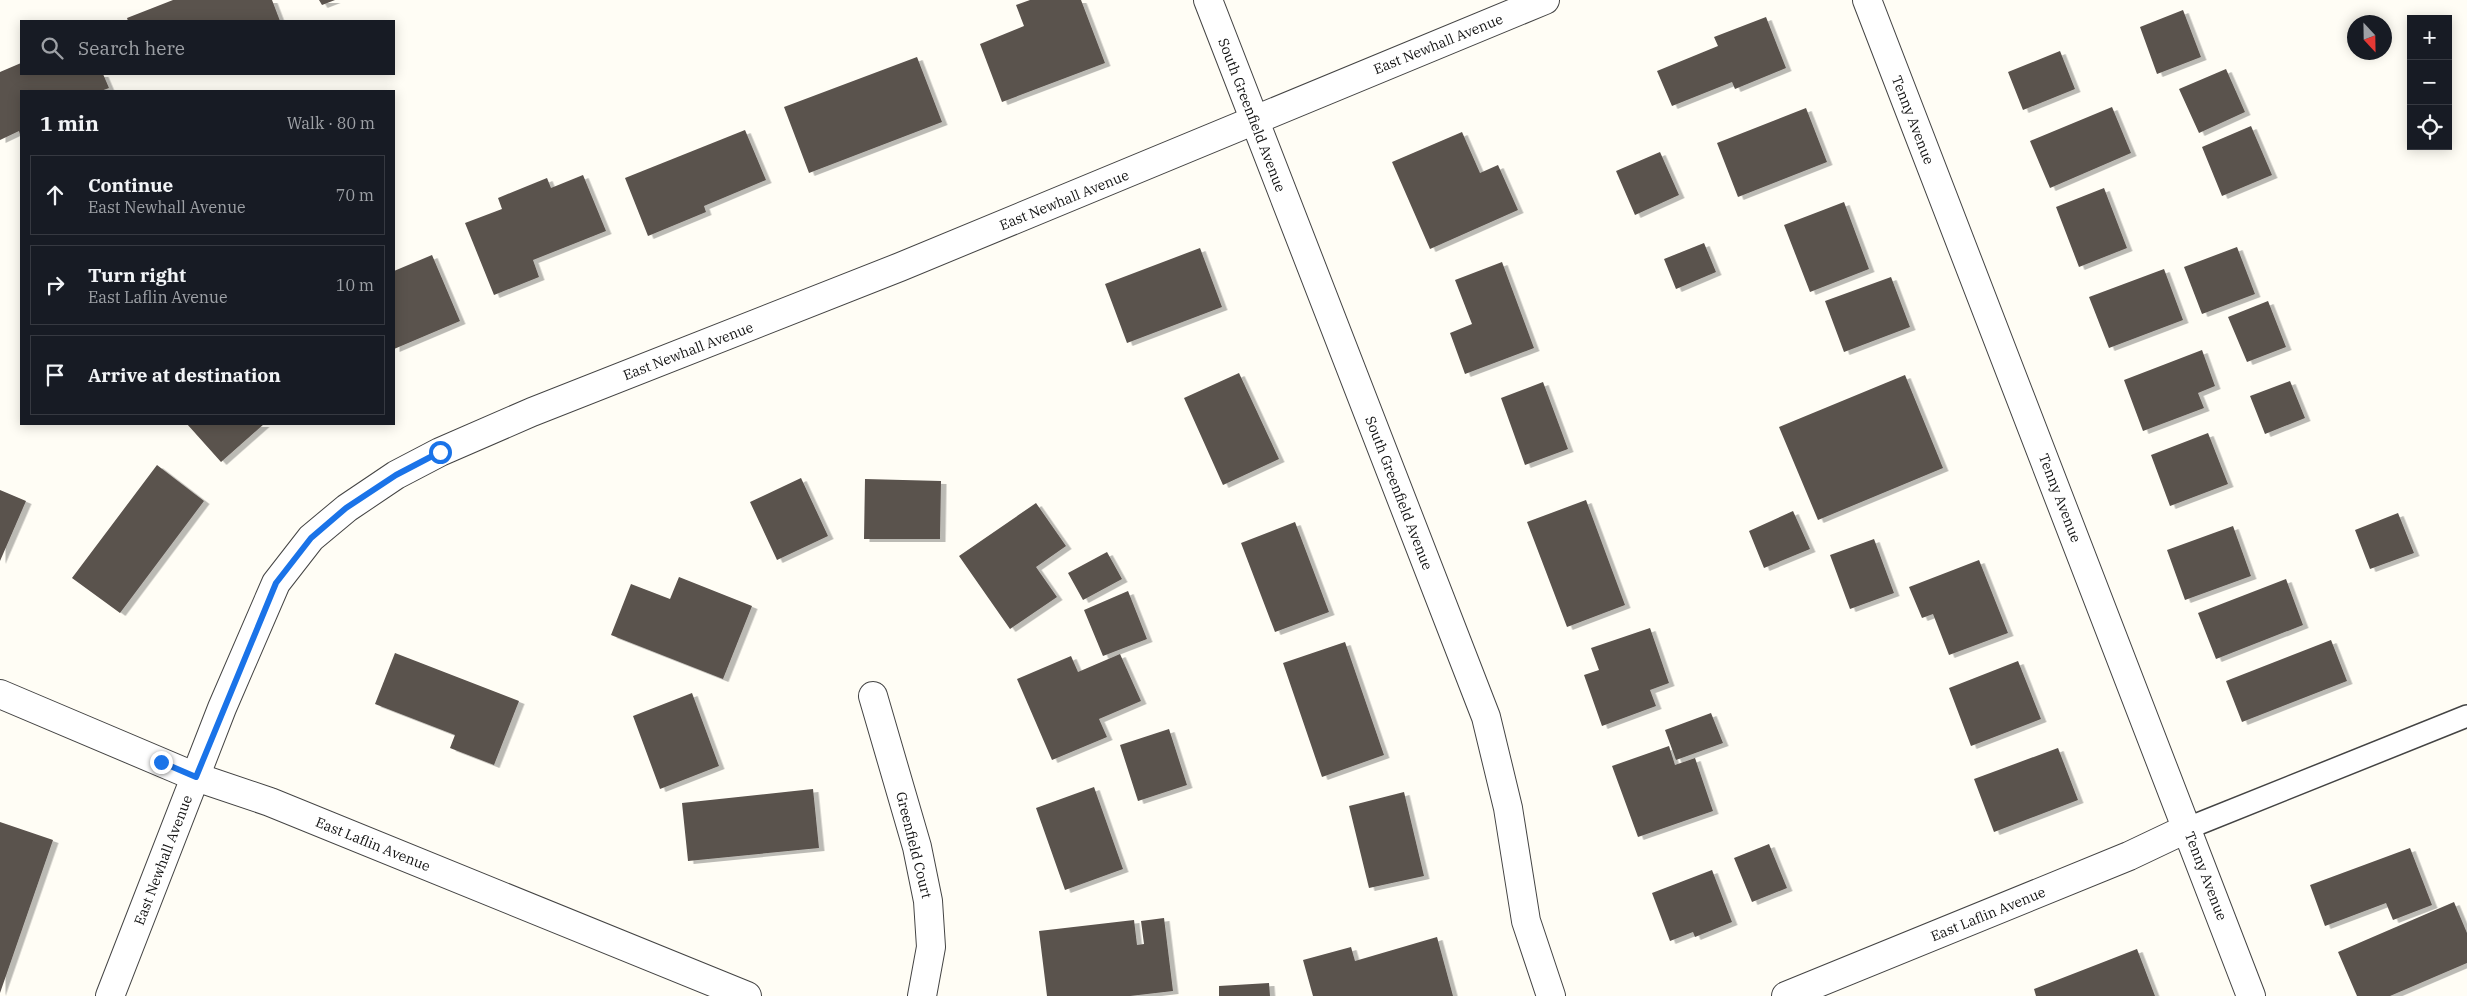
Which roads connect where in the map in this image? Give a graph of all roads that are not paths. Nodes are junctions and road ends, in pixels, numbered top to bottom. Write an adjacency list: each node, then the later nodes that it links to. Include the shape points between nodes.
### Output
1 (1208, 0): 4 (street, South Greenfield Avenue)
2 (1545, 0): 4 (street, East Newhall Avenue)
3 (1867, 0): 9 (street, Tenny Avenue)
4 (1254, 120): 8 (street, East Newhall Avenue, via 900,267 532,412 396,475 346,508 311,538 276,583); 13 (street, South Greenfield Avenue, via 1486,718 1508,808 1526,921)
5 (0, 694): 8 (street, East Laflin Avenue)
6 (873, 696): 12 (street, Greenfield Court, via 917,847 928,901 931,947)
7 (2467, 716): 9 (lane)
8 (196, 777): 10 (street, East Newhall Avenue); 11 (street, East Laflin Avenue, via 270,802)
9 (2188, 828): 14 (street, East Laflin Avenue, via 2129,856); 15 (street, Tenny Avenue)
10 (110, 996)
11 (747, 996)
12 (922, 996)
13 (1551, 996)
14 (1786, 996)
15 (2252, 996)

